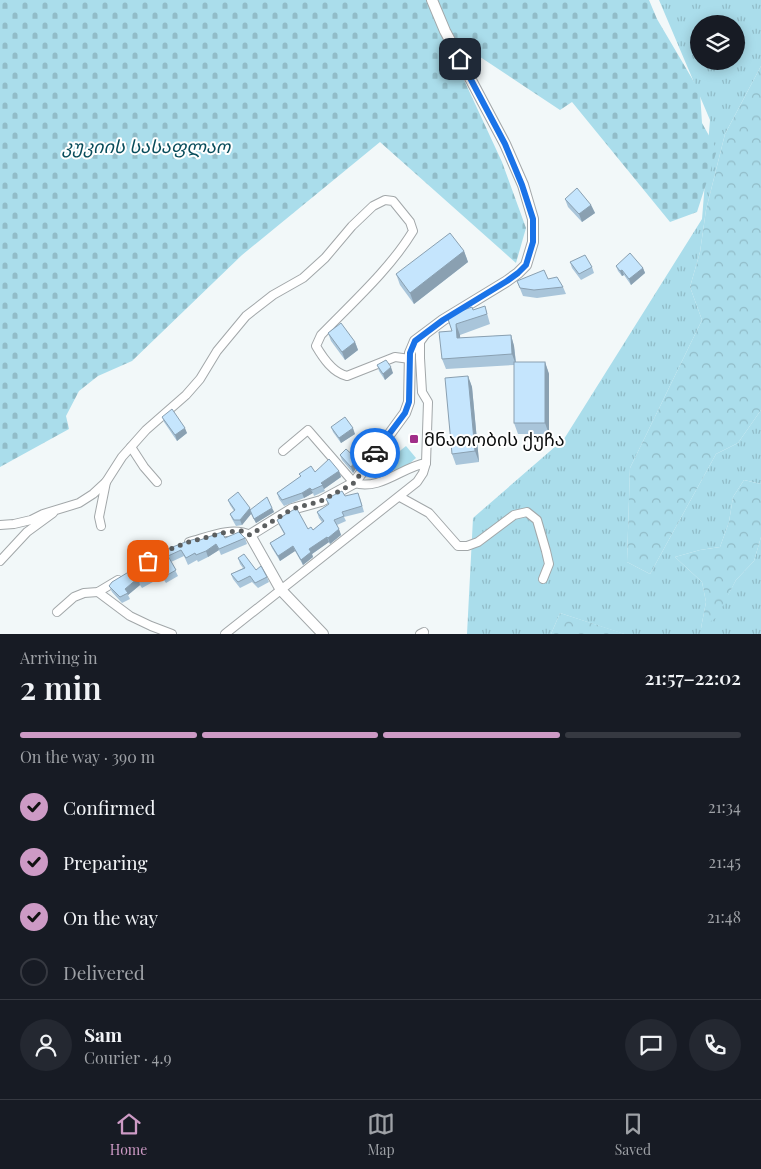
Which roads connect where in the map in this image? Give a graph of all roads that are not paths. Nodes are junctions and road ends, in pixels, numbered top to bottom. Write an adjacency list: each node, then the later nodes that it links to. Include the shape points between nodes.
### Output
1 (432, 0): 2 (street, via 505,144 533,219 533,242 526,265 507,281 427,330 415,341 410,353)
2 (415, 359): 3 (street, via 394,357 348,376 324,359 316,346 321,335 389,263 413,231 402,210 393,201 385,200 373,206 303,278 246,316 217,351 200,380); 5 (street, via 422,392 428,402); 8 (street, via 405,413)
3 (131, 447): 6 (street); 7 (street)
4 (283, 451): 8 (street, via 308,430)
5 (426, 463): 8 (street, via 390,479 363,486); 9 (street, via 417,482)
6 (106, 482): 10 (street, via 79,503); 12 (street, via 99,517)
7 (157, 482)
8 (354, 483): 13 (street, via 321,501 292,509)
9 (400, 497): 17 (street, via 429,513 458,546 478,542 514,515 527,512 536,520 548,558); 18 (street)
10 (57, 510): 11 (street, via 22,522); 15 (street, via 27,532)
11 (0, 525)
12 (101, 526)
13 (250, 535): 14 (street, via 242,531 226,532); 18 (street)
14 (181, 545)
15 (0, 561)
16 (123, 577): 19 (street)
17 (543, 579)
18 (281, 590): 22 (street); 23 (street)
19 (98, 592): 20 (street, via 74,597); 21 (street, via 130,616)
20 (57, 612)
21 (172, 634)
22 (225, 634)
23 (323, 634)

